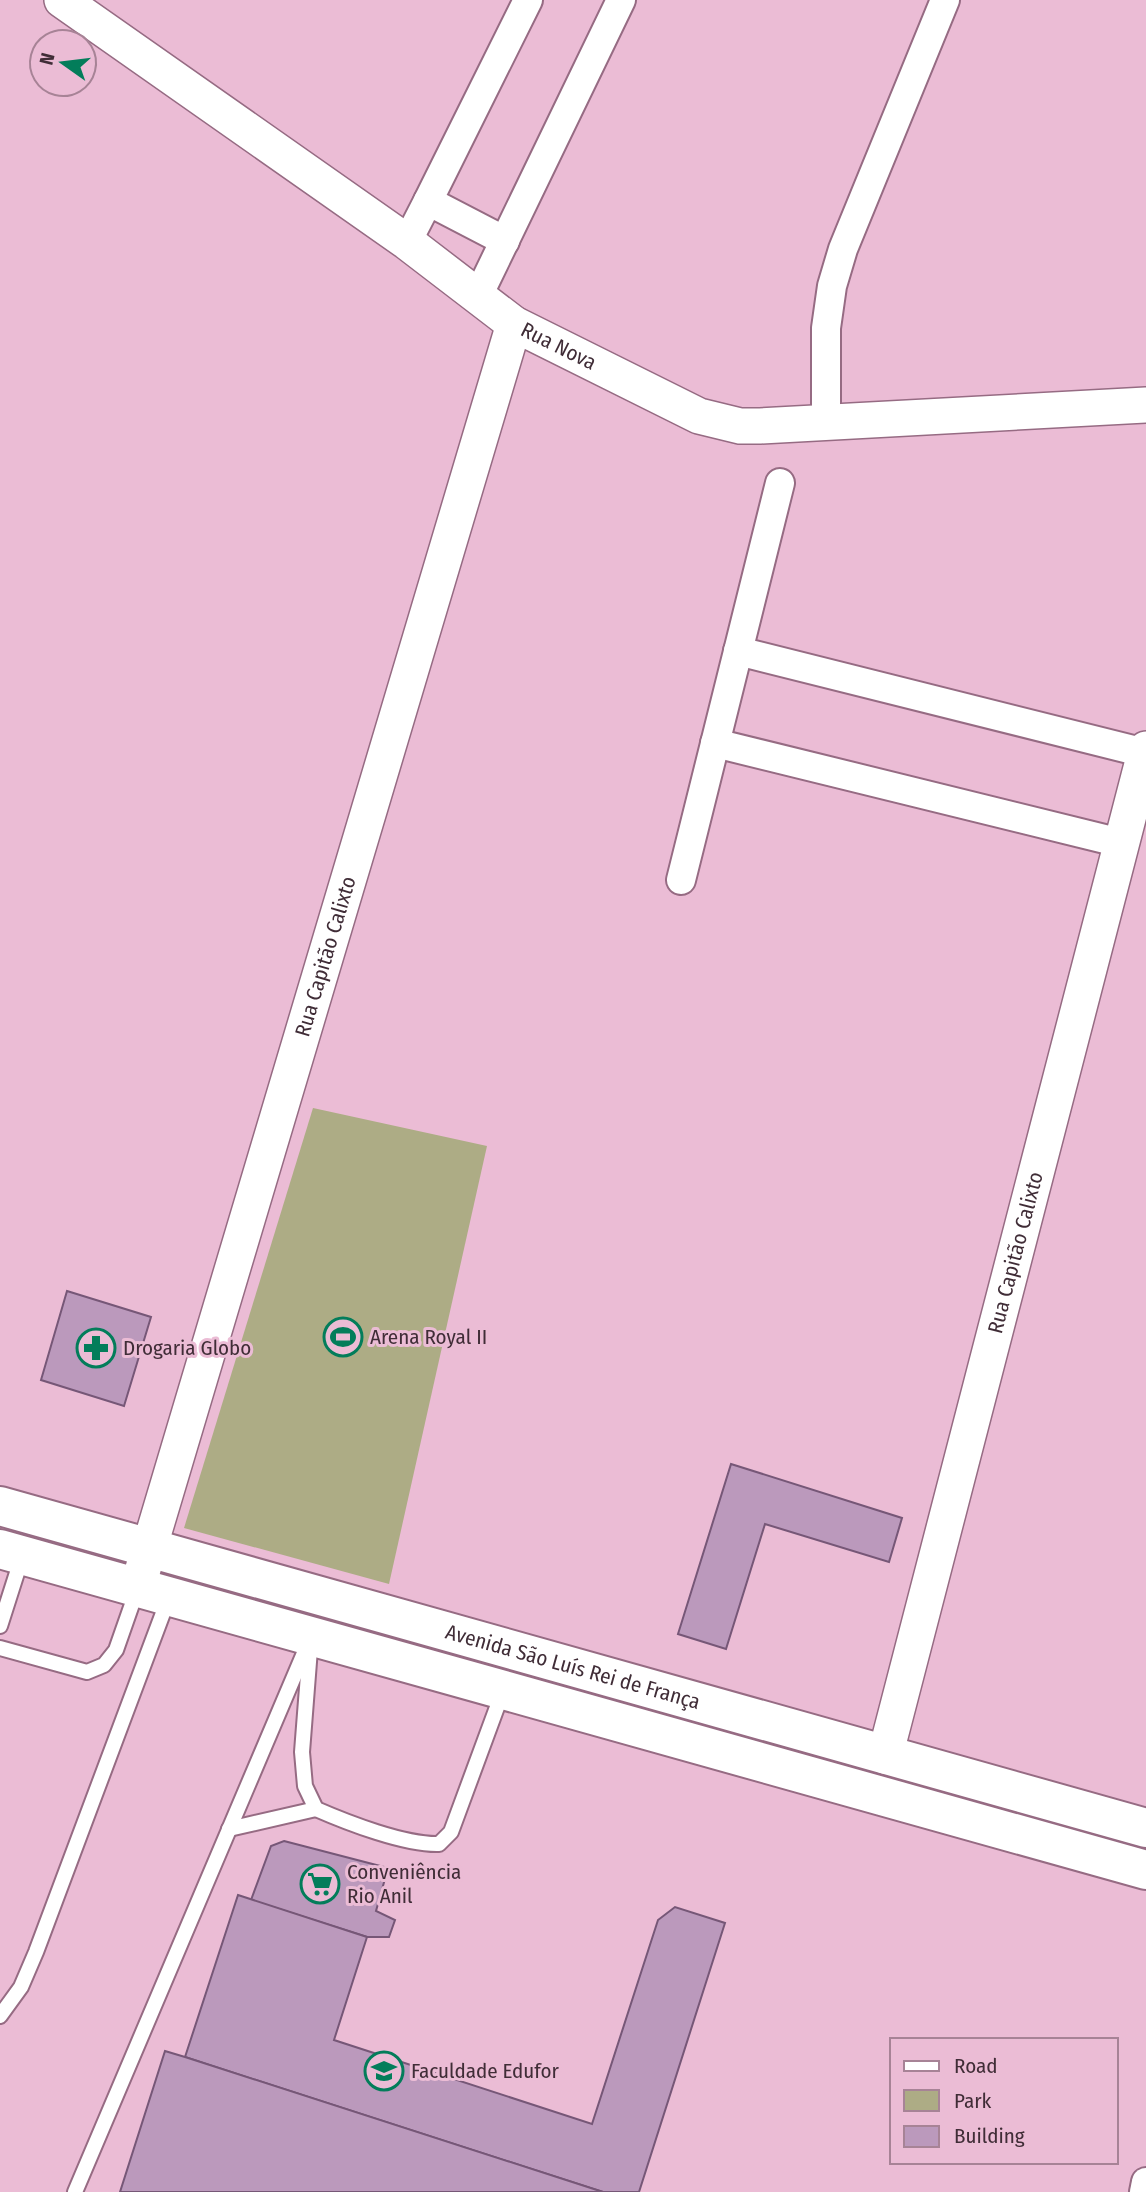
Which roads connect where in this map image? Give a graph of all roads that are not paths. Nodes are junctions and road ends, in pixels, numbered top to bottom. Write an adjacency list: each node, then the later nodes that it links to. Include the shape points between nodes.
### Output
1 (62, 0): 7 (street, Rua Nova)
2 (528, 0): 5 (street)
3 (621, 0): 6 (street)
4 (945, 0): 11 (street, via 832,286 826,328)
5 (428, 201): 6 (street); 7 (street)
6 (505, 241): 8 (street)
7 (407, 243): 8 (street, Rua Nova)
8 (477, 298): 9 (street, Rua Nova)
9 (514, 324): 11 (street, Rua Nova, via 699,416 740,426); 19 (street, Rua Capitão Calixto)
10 (1146, 405): 11 (street, Rua Nova)
11 (826, 422)
12 (780, 483): 13 (street)
13 (738, 651): 14 (street); 15 (street)
14 (715, 743): 16 (street); 17 (street)
15 (1146, 751): 16 (street, Rua Capitão Calixto)
16 (1121, 843): 26 (street, Rua Capitão Calixto)
17 (681, 880)
18 (0, 1506): 19 (main road, Avenida São Luís Rei de França)
19 (148, 1549): 21 (street, Rua Capitão Calixto); 26 (main road, Avenida São Luís Rei de França)
20 (11, 1553): 21 (main road, Avenida São Luís Rei de França); 22 (lane)
21 (153, 1593): 23 (main road, Avenida São Luís Rei de França); 24 (lane, via 116,1650 96,1669 87,1672); 31 (lane, via 36,1952 21,1987)
22 (0, 1626)
23 (311, 1637): 25 (main road, Avenida São Luís Rei de França); 27 (lane, via 302,1752 305,1786); 29 (lane)
24 (0, 1648)
25 (503, 1691): 27 (lane, via 451,1832 439,1843 422,1844); 30 (main road, Avenida São Luís Rei de França)
26 (885, 1756): 28 (main road, Avenida São Luís Rei de França)
27 (316, 1809): 29 (lane)
28 (1146, 1828)
29 (229, 1829): 33 (lane)
30 (1146, 1870)
31 (0, 2016)
32 (1146, 2182): 34 (street)
33 (75, 2192)
34 (1144, 2192)

